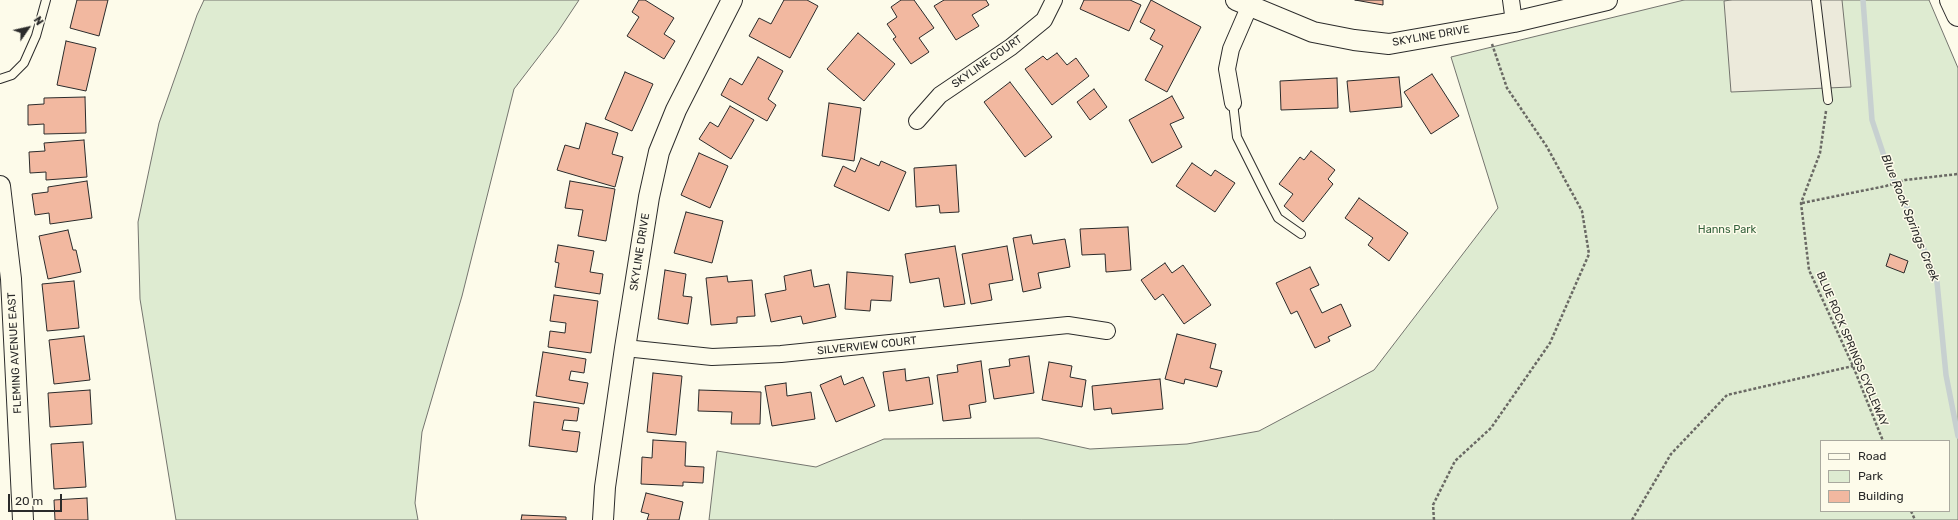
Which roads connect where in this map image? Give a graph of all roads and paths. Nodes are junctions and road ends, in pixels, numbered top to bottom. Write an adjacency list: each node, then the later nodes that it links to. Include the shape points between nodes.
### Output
1 (46, 0): 12 (lane, via 36,36 24,63 12,75)
2 (732, 0): 21 (street, SKYLINE DRIVE, via 676,110 659,152 649,197)
3 (1054, 0): 15 (street, SKYLINE COURT, via 1044,20 1011,47 940,95)
4 (1511, 0): 10 (street)
5 (1607, 0): 10 (street, SKYLINE DRIVE)
6 (1816, 0): 13 (lane)
7 (1951, 0): 9 (main road)
8 (1243, 3): 11 (street, SKYLINE DRIVE, via 1313,32 1389,44); 14 (street, via 1227,69)
9 (1958, 15)
10 (1514, 22): 11 (street, SKYLINE DRIVE)
11 (1486, 27): 26 (path, via 1507,88 1547,147 1582,211 1589,254 1550,343 1491,428 1455,461 1433,505)
12 (0, 78)
13 (1828, 100): 18 (path, BLUE ROCK SPRINGS CYCLEWAY, via 1820,153)
14 (1233, 103): 19 (lane, via 1237,137 1265,193 1278,218)
15 (917, 121)
16 (1958, 174): 18 (path, via 1905,180)
17 (0, 194): 24 (street, FLEMING AVENUE EAST, via 11,279)
18 (1801, 203): 22 (path, BLUE ROCK SPRINGS CYCLEWAY, via 1809,270)
19 (1301, 234)
20 (1107, 331): 21 (street, SILVERVIEW COURT, via 1068,325 781,354 712,357)
21 (625, 348): 25 (street, SKYLINE DRIVE, via 605,487)
22 (1853, 366): 23 (path, BLUE ROCK SPRINGS CYCLEWAY); 27 (path, via 1727,395 1671,454)
23 (1883, 440)
24 (23, 520)
25 (603, 520)
26 (1434, 520)
27 (1632, 520)

